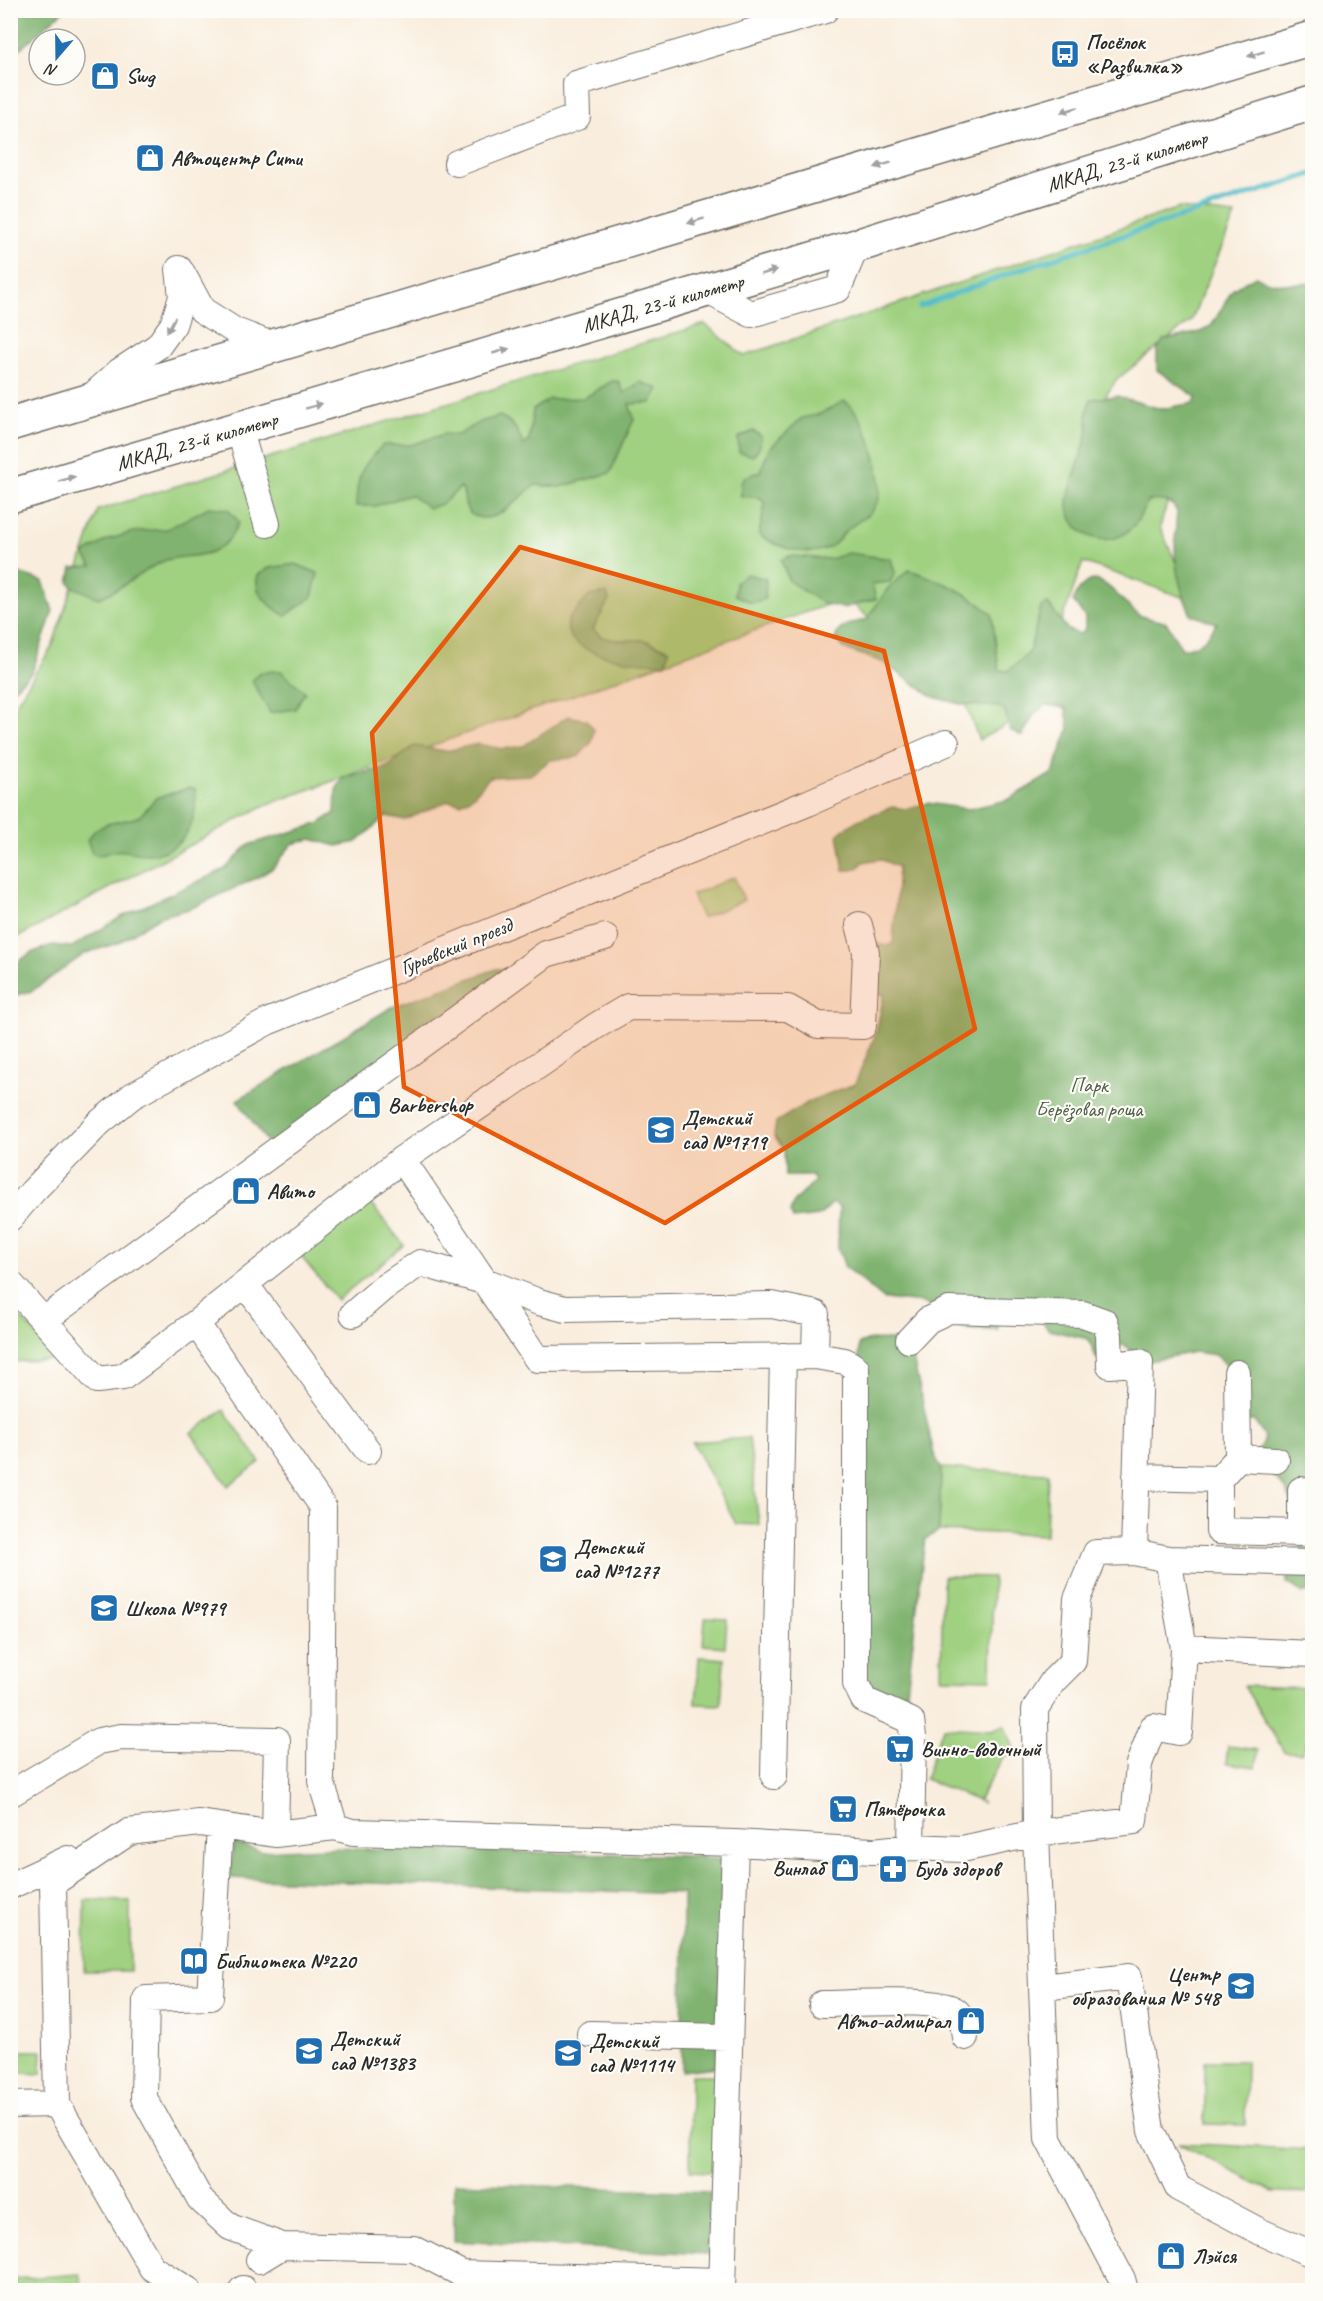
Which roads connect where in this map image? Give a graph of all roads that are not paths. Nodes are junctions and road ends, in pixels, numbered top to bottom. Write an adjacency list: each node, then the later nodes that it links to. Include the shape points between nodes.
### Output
1 (825, 10): 4 (street, via 576,84 577,117)
2 (1312, 38): 5 (highway, one-way to 5)
3 (1312, 103): 8 (highway, МКАД, 23-й километр, one-way to 3, via 856,246)
4 (457, 163)
5 (274, 346): 6 (highway); 6 (street, one-way to 6, via 235,331 202,310 179,269 182,297 173,325 158,346 120,371)
6 (83, 404): 7 (highway)
7 (10, 424)
8 (238, 428): 9 (highway, МКАД, 23-й километр, one-way to 8); 10 (street)
9 (10, 496)
10 (267, 524)
11 (946, 743): 15 (street, Гурьевский проезд, via 808,803 267,1022 132,1096 99,1123)
12 (858, 925): 14 (street, via 866,952 863,1026 818,1025 788,1008 628,1007)
13 (605, 937): 20 (street, via 546,954)
14 (402, 1160): 16 (street); 18 (street)
15 (10, 1218)
16 (487, 1282): 19 (street, via 420,1263 383,1287); 23 (street, via 537,1359); 24 (street, via 565,1308 772,1305 816,1314)
17 (10, 1283): 20 (street)
18 (245, 1284): 21 (street); 26 (street)
19 (353, 1314)
20 (44, 1320): 21 (street, via 97,1380 123,1377)
21 (196, 1323): 40 (street, via 323,1507 321,1781)
22 (909, 1340): 29 (street, via 928,1320 949,1310 1083,1314 1105,1322 1110,1365 1140,1362)
23 (783, 1356): 24 (street); 37 (street)
24 (815, 1356): 45 (street, via 844,1361 856,1368 856,1684 864,1700 911,1721)
25 (1237, 1373): 27 (street)
26 (368, 1451)
27 (1238, 1458): 28 (street); 30 (street)
28 (1276, 1460)
29 (1136, 1477): 30 (street); 32 (street)
30 (1219, 1479): 31 (street, via 1219,1531 1301,1533)
31 (1301, 1490)
32 (1134, 1552): 33 (street); 42 (street, via 1096,1553 1077,1599 1073,1661 1053,1681 1035,1709)
33 (1168, 1558): 34 (street); 35 (street)
34 (1312, 1563)
35 (1184, 1648): 36 (street); 42 (street, via 1179,1732 1153,1727 1139,1764 1134,1821)
36 (1312, 1654)
37 (774, 1776)
38 (10, 1794): 43 (street, via 99,1741 121,1737 277,1740)
39 (220, 1826): 41 (street, via 199,1823); 43 (street); 54 (street, via 210,1997 146,1999 144,2098 200,2199 230,2227)
40 (335, 1827): 43 (street); 44 (street, via 373,1834)
41 (129, 1832): 46 (street); 52 (street, via 53,1883)
42 (1035, 1833): 45 (street, via 962,1849); 47 (street)
43 (275, 1834)
44 (735, 1843): 45 (street, via 838,1851); 50 (street)
45 (910, 1847)
46 (10, 1886)
47 (1043, 1987): 55 (street, via 1129,1977 1151,2131 1178,2188); 59 (street, via 1048,2139)
48 (822, 2004): 51 (street, via 938,2004 956,2011 963,2022)
49 (590, 2034): 50 (street)
50 (728, 2037): 57 (street)
51 (965, 2037)
52 (57, 2104): 53 (street); 58 (street, via 152,2268)
53 (10, 2105)
54 (282, 2246): 56 (street); 57 (street, via 414,2249 462,2274)
55 (1312, 2254)
56 (259, 2260)
57 (722, 2286)
58 (176, 2287)
59 (1129, 2287)

